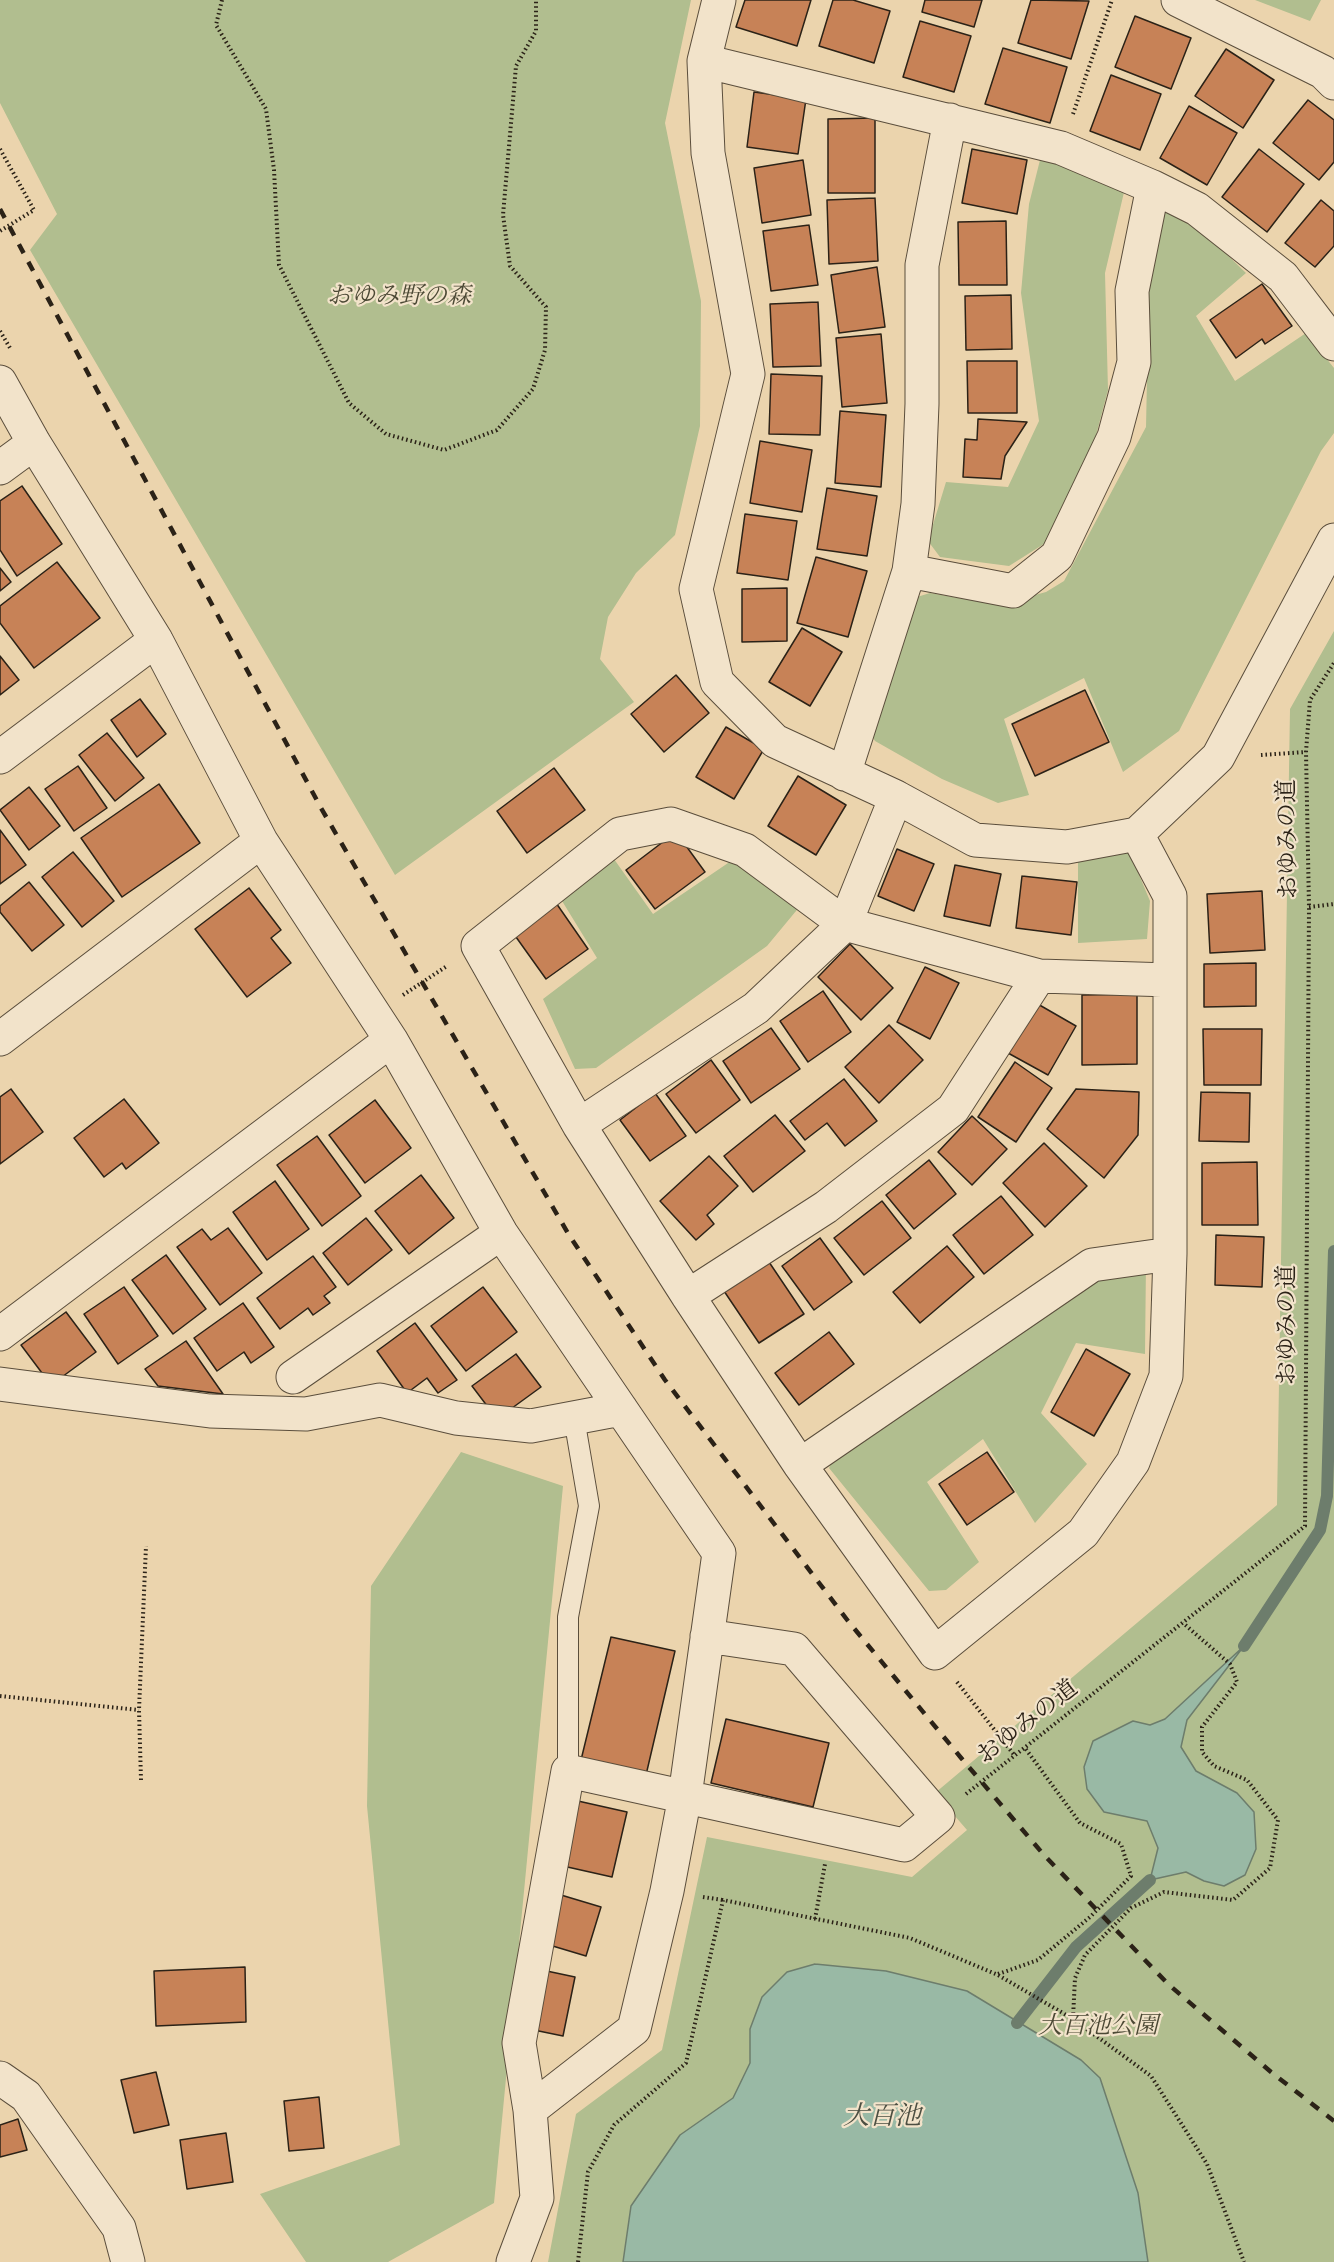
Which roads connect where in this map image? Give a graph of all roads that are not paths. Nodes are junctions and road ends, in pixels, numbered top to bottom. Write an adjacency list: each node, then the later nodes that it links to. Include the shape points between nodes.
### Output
1 (719, 0): 3 (street)
2 (1178, 0): 4 (street)
3 (704, 61): 5 (street); 15 (street, via 708,153 748,374 696,589 717,682 775,741)
4 (1330, 68)
5 (950, 120): 6 (street, via 1061,148); 12 (street, via 922,265 918,504)
6 (1153, 188): 7 (street, via 1197,209 1283,277); 12 (street, via 1132,291 1134,362 1114,437 1057,556 1013,591)
7 (1334, 344)
8 (0, 382): 9 (street)
9 (34, 443): 10 (street); 13 (street)
10 (0, 468)
11 (1334, 540): 17 (street, via 1218,757)
12 (909, 571): 15 (street)
13 (156, 640): 14 (street); 18 (street)
14 (0, 757)
15 (844, 774): 16 (street)
16 (896, 797): 17 (street, via 975,840 1067,847); 19 (street)
17 (1137, 834): 21 (street, via 1170,896)
18 (261, 841): 22 (street); 23 (street)
19 (844, 924): 20 (street); 24 (street, via 756,1008); 24 (street, via 745,850 670,824 620,834 478,946)
20 (1039, 976): 21 (street); 27 (street, via 953,1108 826,1207)
21 (1170, 980): 26 (street)
22 (0, 1039)
23 (391, 1040): 25 (street); 28 (street)
24 (579, 1125): 27 (street)
25 (501, 1233): 29 (street); 31 (street)
26 (1170, 1254): 33 (street, via 1092,1264); 33 (street, via 1166,1376 1133,1462 1083,1533 935,1653)
27 (688, 1296): 33 (street)
28 (0, 1334)
29 (293, 1377)
30 (0, 1384): 32 (street, via 210,1411 306,1414 380,1400 456,1418 531,1426)
31 (621, 1409): 32 (street); 34 (street, via 719,1553)
32 (574, 1418): 35 (lane, via 590,1506 568,1617)
33 (800, 1465)
34 (707, 1636): 36 (street); 36 (street, via 794,1649 938,1817 904,1845)
35 (568, 1771): 36 (street); 38 (street, via 519,2043)
36 (684, 1796): 38 (street, via 667,1891 634,2029)
37 (9, 2092): 39 (street, via 119,2228)
38 (530, 2110): 40 (street, via 537,2198)
39 (128, 2262)
40 (513, 2262)

